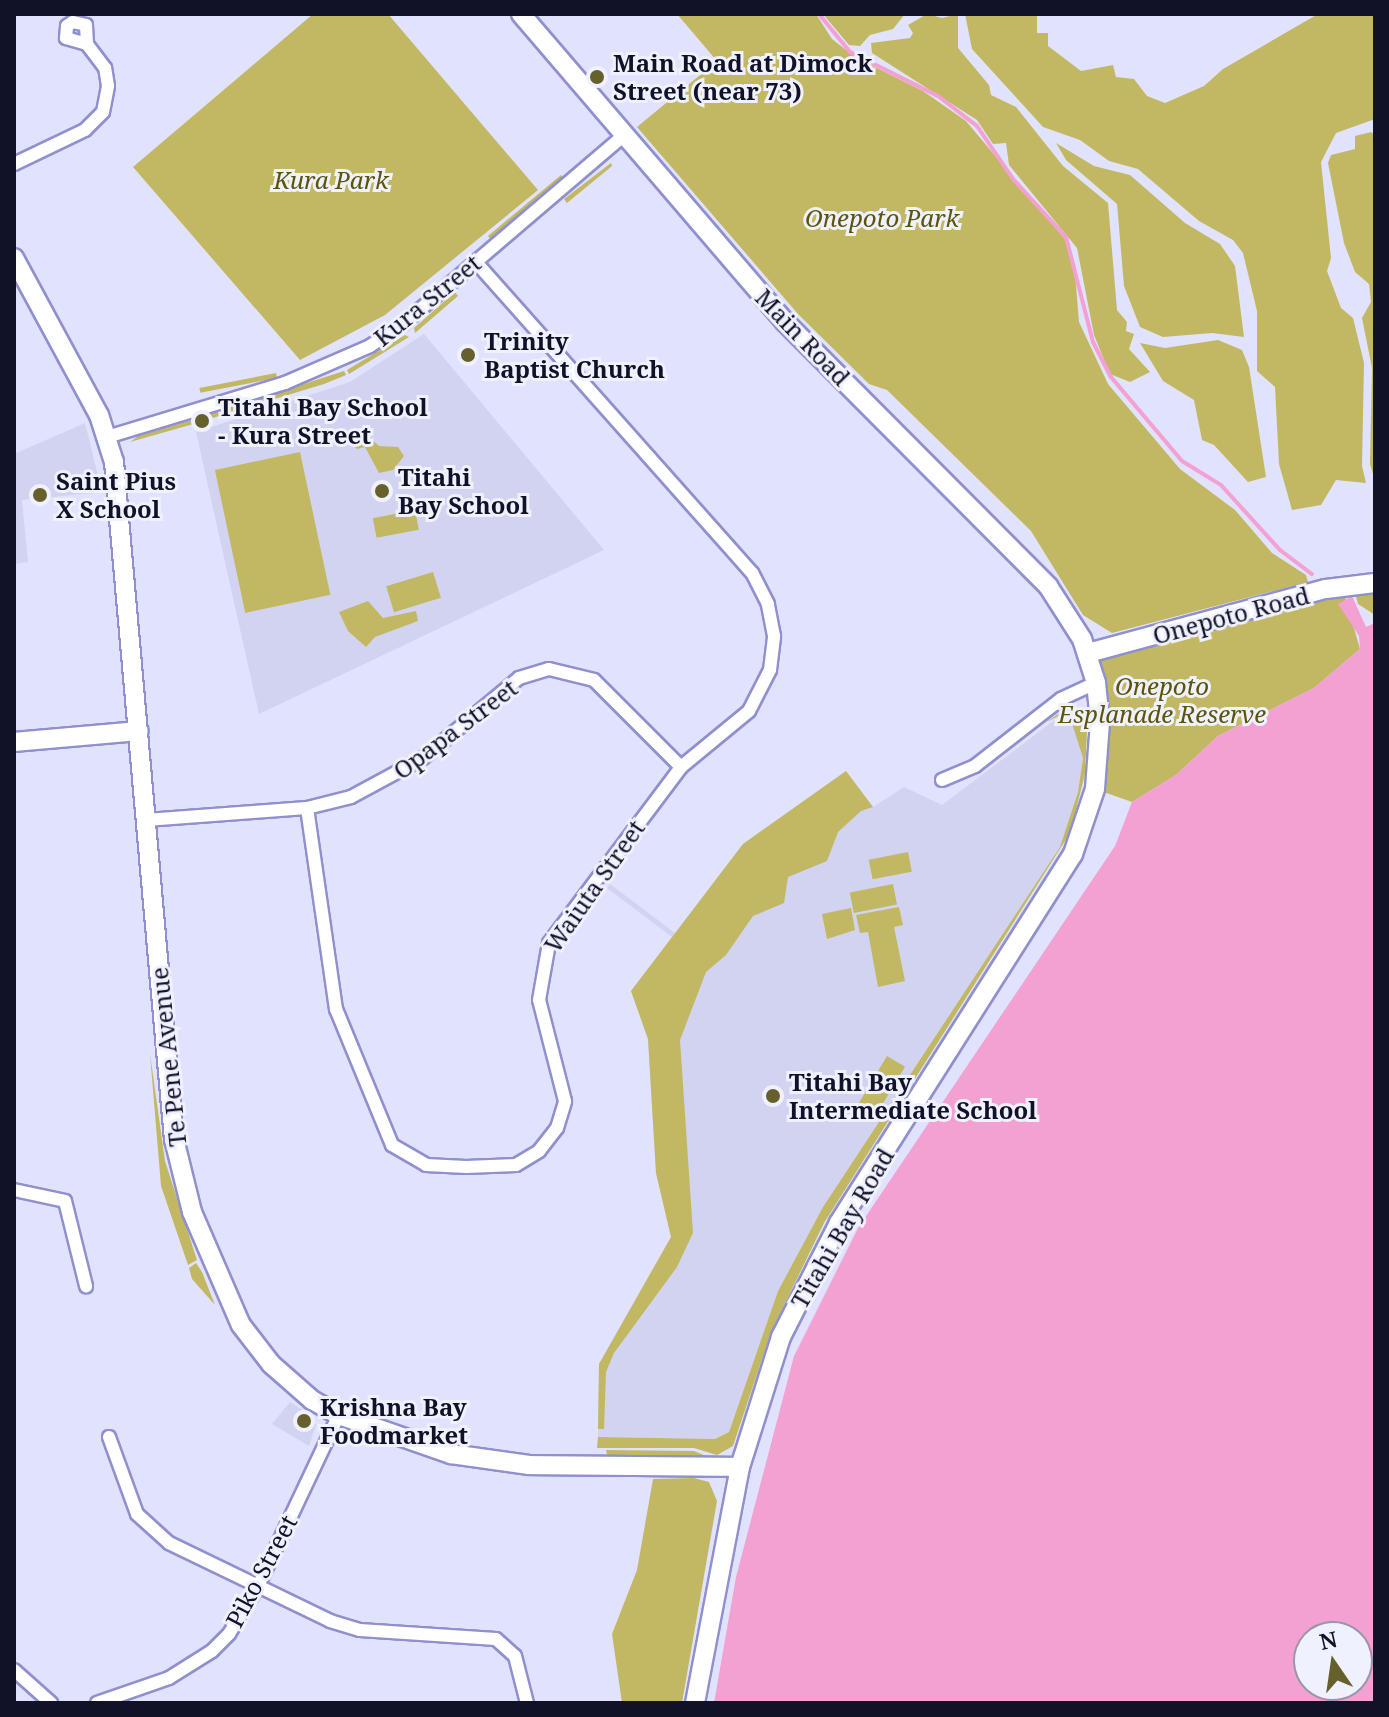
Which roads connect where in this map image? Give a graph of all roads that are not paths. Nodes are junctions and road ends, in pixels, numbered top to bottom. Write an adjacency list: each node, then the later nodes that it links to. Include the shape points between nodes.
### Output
1 (521, 14): 3 (street, Main Road)
2 (87, 44): 4 (street, via 107,77 103,112 85,130)
3 (623, 136): 6 (street, Kura Street); 9 (street, Main Road, via 785,322 1027,562 1065,611)
4 (14, 164)
5 (14, 258): 7 (street, Te Pene Avenue)
6 (476, 262): 7 (street, Kura Street, via 394,331 342,362); 13 (street, Waiuta Street, via 752,573 768,604 773,652 757,700 737,723)
7 (107, 437): 11 (street, Te Pene Avenue, via 119,490)
8 (1375, 583): 9 (street, Onepoto Road, via 1326,589)
9 (1088, 653): 10 (street, Titahi Bay Road)
10 (1096, 683): 14 (street, via 1061,699 975,766); 21 (street, Titahi Bay Road, via 1100,722 1095,789 1073,854 839,1223 781,1337)
11 (139, 731): 12 (street); 16 (street, Te Pene Avenue)
12 (14, 742)
13 (681, 767): 15 (street, Opapa Street, via 594,680 549,669 519,678 404,771 351,797); 15 (street, Waiuta Street, via 549,943 539,1000 565,1101 557,1128 539,1151 516,1165 426,1165 401,1153 383,1130 336,1009)
14 (942, 780)
15 (307, 808): 16 (street, Opapa Street)
16 (146, 820): 19 (street, Te Pene Avenue, via 174,1139 192,1212 225,1297 258,1349 291,1384)
17 (14, 1190): 18 (street, via 65,1201)
18 (86, 1286)
19 (339, 1415): 21 (street, Te Pene Avenue, via 479,1460); 22 (street, Piko Street)
20 (109, 1437): 22 (street, via 129,1500 149,1529)
21 (740, 1467): 27 (street, Titahi Bay Road)
22 (258, 1586): 25 (street, Piko Street, via 241,1618 203,1658 169,1678); 26 (street, via 360,1630 496,1639 515,1656)
23 (14, 1670): 24 (street)
24 (51, 1703)
25 (97, 1703)
26 (527, 1703)
27 (695, 1703)

